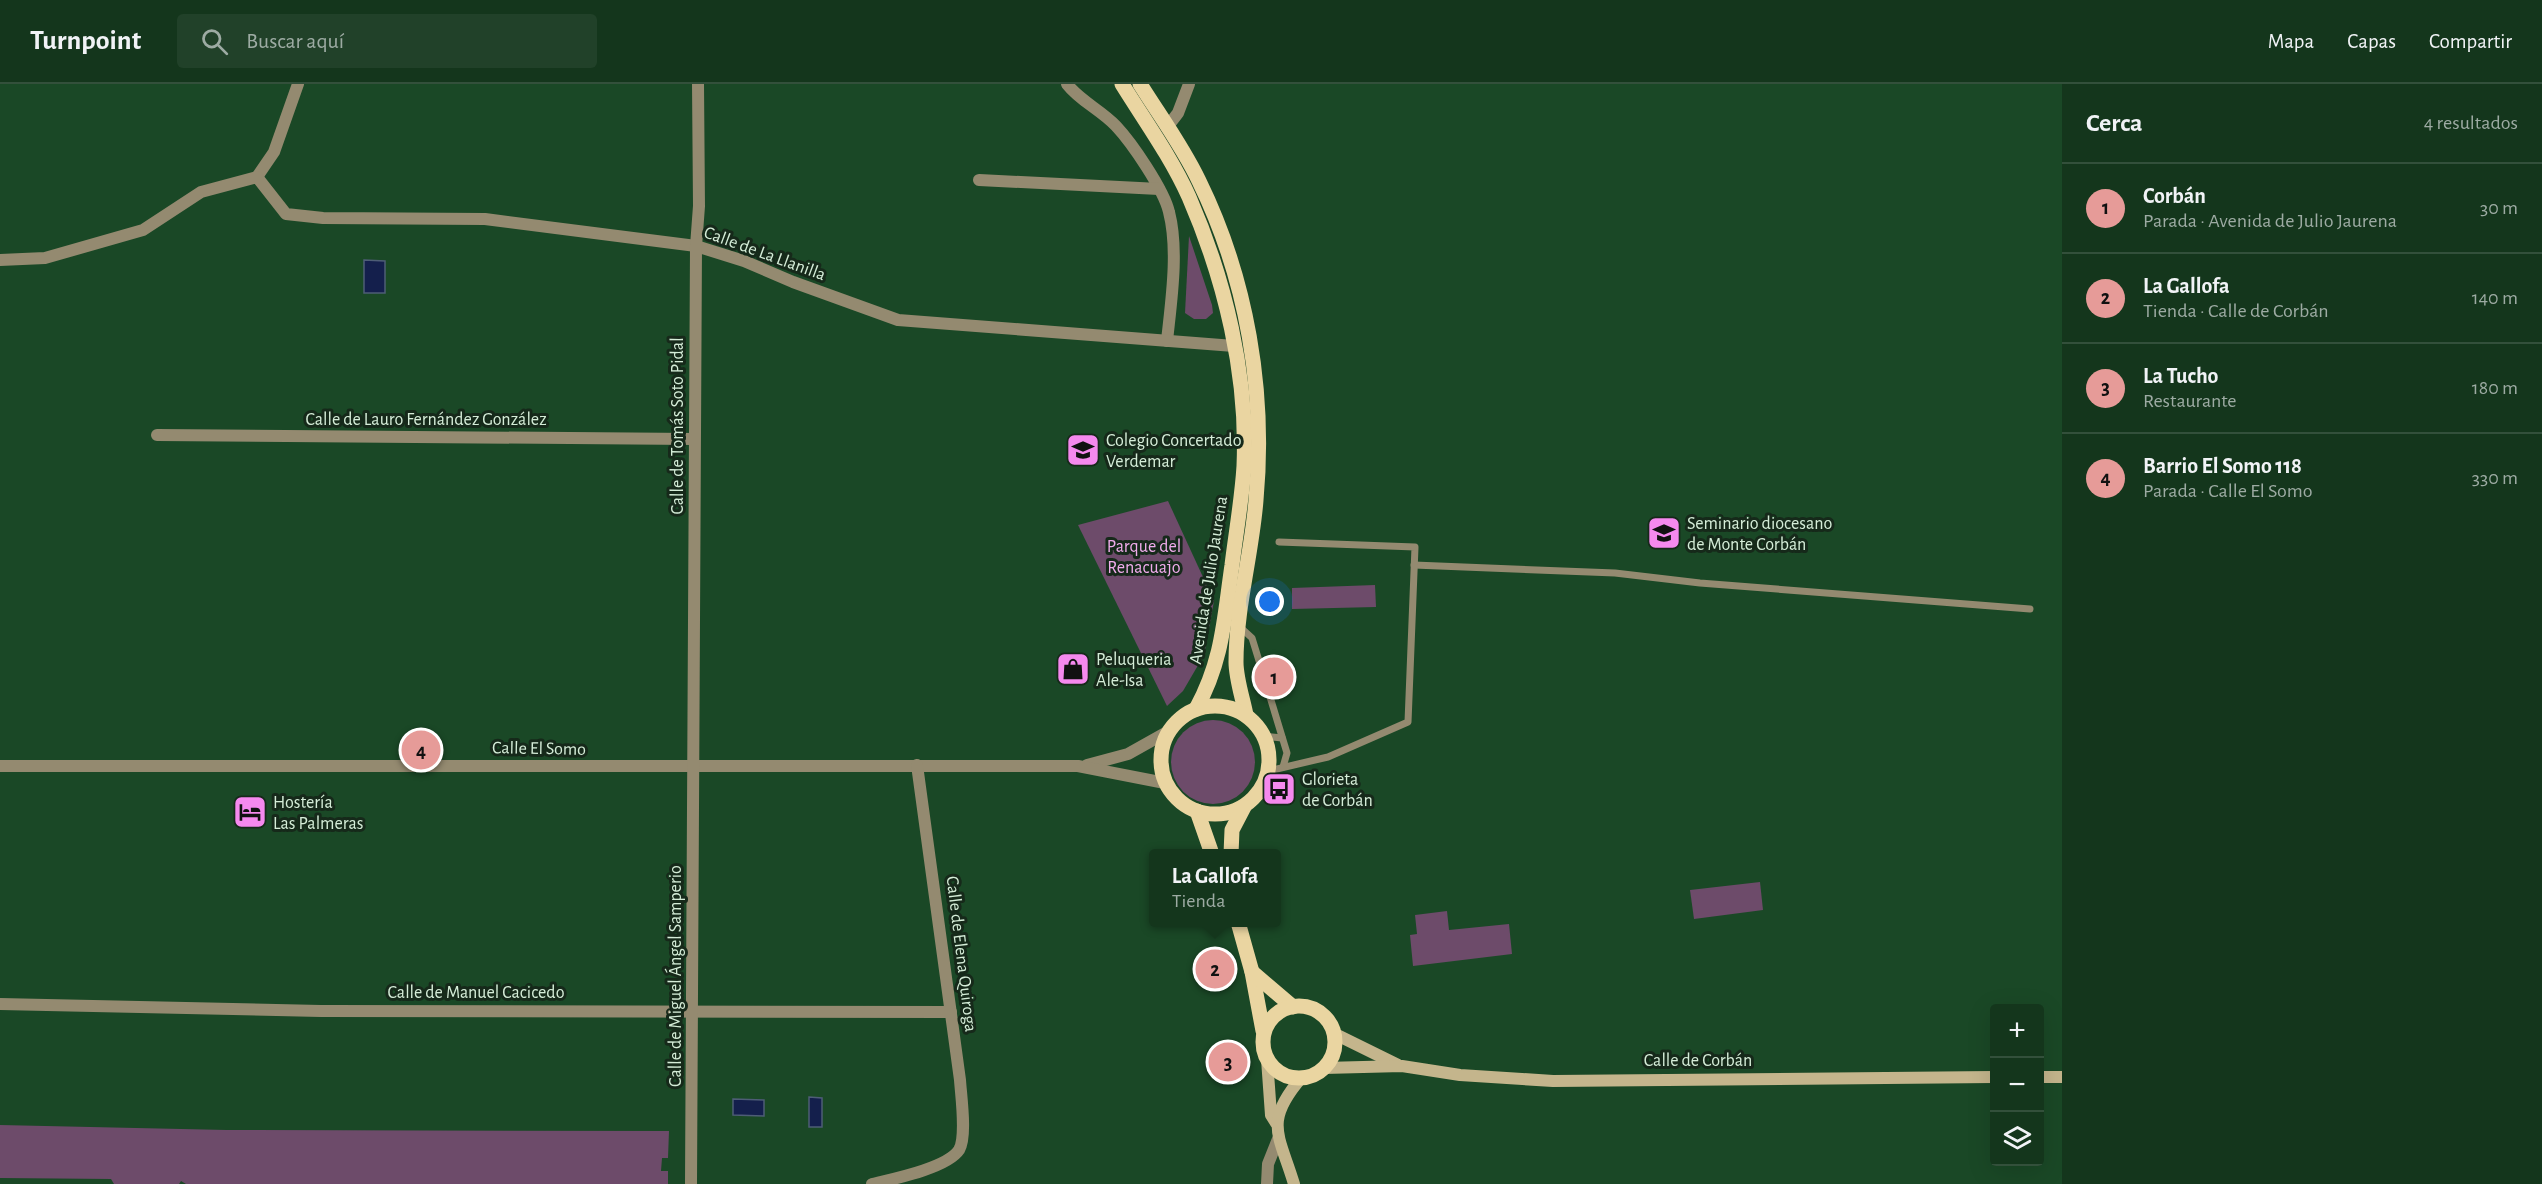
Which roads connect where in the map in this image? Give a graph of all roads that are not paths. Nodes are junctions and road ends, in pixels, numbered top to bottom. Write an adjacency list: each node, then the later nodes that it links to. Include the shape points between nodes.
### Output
1 (298, 84): 8 (street, via 274,152)
2 (698, 84): 11 (street, Calle de Tomás Soto Pidal)
3 (1067, 84): 10 (street, via 1129,141)
4 (1122, 84): 14 (main road, Avenida de Julio Jaurena, via 1158,138 1189,196 1219,276)
5 (1140, 84): 7 (main road, Avenida de Julio Jaurena)
6 (1189, 84): 7 (street, via 1178,113)
7 (1168, 126): 20 (main road, Avenida de Julio Jaurena, via 1199,181 1234,272 1256,383 1256,499)
8 (257, 177): 11 (street, Calle de La Llanilla, via 286,214 323,218 486,219); 12 (street, via 201,192 143,230 45,258)
9 (979, 180): 10 (street)
10 (1159, 189): 13 (street, via 1169,211 1172,231)
11 (696, 246): 13 (street, Calle de La Llanilla, via 898,320); 16 (street, Calle de Tomás Soto Pidal)
12 (0, 260)
13 (1167, 341): 14 (street, Calle de La Llanilla)
14 (1234, 346): 21 (main road, Avenida de Julio Jaurena, via 1242,400 1244,465 1221,648 1211,682)
15 (157, 435): 16 (street, Calle de Lauro Fernández González)
16 (694, 440): 29 (street, Calle de Tomás Soto Pidal)
17 (1279, 542): 18 (lane, via 1415,548)
18 (1414, 565): 19 (lane, via 1616,573); 30 (lane, via 1408,722 1328,757)
19 (2030, 609)
20 (1240, 627): 22 (main road, Avenida de Julio Jaurena, via 1236,663); 25 (lane, via 1252,638)
21 (1196, 709): 22 (main road, via 1213,705); 23 (main road, via 1180,717)
22 (1246, 715): 24 (main road)
23 (1168, 730): 28 (street, Calle El Somo, via 1128,754); 31 (main road, via 1161,747 1160,766)
24 (1264, 736): 25 (lane); 30 (main road)
25 (1282, 738): 30 (lane, via 1287,753)
26 (917, 765): 28 (street, Calle El Somo); 29 (street, Calle El Somo); 41 (street, Calle de Elena Quiroga)
27 (0, 766): 29 (street, Calle El Somo)
28 (1078, 766): 31 (street, Calle El Somo)
29 (694, 768): 40 (street, Calle de Miguel Ángel Samperio)
30 (1276, 769): 32 (main road)
31 (1165, 783): 33 (main road, via 1178,800)
32 (1244, 807): 33 (main road, via 1215,814); 35 (main road, via 1232,830)
33 (1197, 811): 34 (main road)
34 (1210, 849)
35 (1231, 849)
36 (1239, 927): 37 (main road)
37 (1252, 972): 39 (main road); 42 (main road)
38 (0, 1004): 40 (street, Calle de Manuel Cacicedo, via 321,1011)
39 (1293, 1007): 42 (main road, via 1280,1013); 43 (main road, via 1325,1017)
40 (693, 1010): 41 (street, Calle de Manuel Cacicedo); 53 (street, Calle de Miguel Ángel Samperio)
41 (951, 1012): 54 (street, Calle de Elena Quiroga, via 960,1080 959,1149 914,1174)
42 (1263, 1031): 44 (main road, via 1261,1041)
43 (1333, 1033): 45 (main road, Calle de Corbán); 46 (main road, via 1334,1052)
44 (1267, 1059): 47 (main road, via 1288,1076); 51 (main road, via 1271,1115)
45 (1402, 1066): 46 (main road, Calle de Corbán); 48 (main road, Calle de Corbán, via 1460,1075 1553,1081)
46 (1324, 1068): 47 (main road)
47 (1302, 1077): 51 (main road, via 1285,1097)
48 (1990, 1077)
49 (2044, 1077): 50 (main road)
50 (2062, 1077)
51 (1276, 1123): 52 (main road)
52 (1278, 1139): 55 (street, via 1268,1164); 56 (main road)
53 (691, 1184)
54 (872, 1184)
55 (1267, 1184)
56 (1294, 1184)

